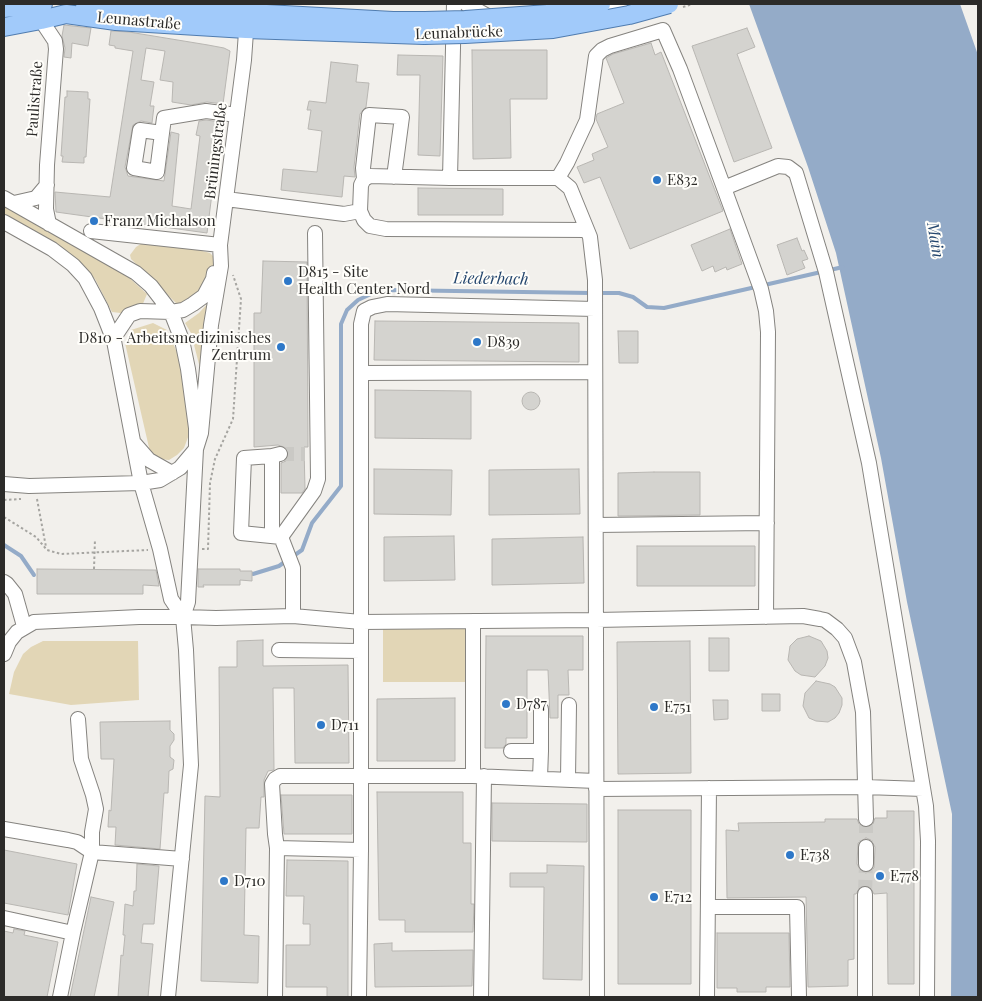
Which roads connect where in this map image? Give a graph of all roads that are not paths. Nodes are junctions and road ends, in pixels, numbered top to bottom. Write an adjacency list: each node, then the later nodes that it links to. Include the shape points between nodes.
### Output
1 (85, 4): 10 (main road, Leunastraße)
2 (454, 4): 17 (street)
3 (466, 4): 11 (street, via 493,19)
4 (534, 4): 11 (street)
5 (601, 4): 13 (main road, Leunabrücke, bridge, via 548,14 465,20)
6 (627, 4): 11 (street, via 572,19)
7 (669, 4): 13 (main road, Leunabrücke, bridge, via 554,29 465,34)
8 (4, 8): 9 (main road, Leunastraße)
9 (42, 12): 10 (main road, Leunastraße, via 118,21); 12 (main road, Leunastraße); 20 (street, Paulistraße, via 55,40)
10 (248, 15): 13 (main road, Leunabrücke); 14 (street, Brüningstraße)
11 (526, 25)
12 (4, 26)
13 (424, 28)
14 (237, 115): 15 (street, via 206,111 164,118); 22 (street, Brüningstraße)
15 (162, 133)
16 (394, 177): 17 (street); 19 (street, via 370,176); 19 (street, via 402,117 369,116)
17 (450, 178): 18 (street)
18 (558, 178): 21 (street, via 587,120 596,56 610,46 663,30); 27 (street, via 570,188)
19 (364, 179): 24 (street)
20 (47, 185): 23 (street, via 36,198); 26 (street, Paulistraße)
21 (724, 188): 41 (street, via 766,310); 67 (street, via 778,166 788,167 796,173 821,257 869,463)
22 (226, 199): 24 (street, via 344,214); 30 (street, Brüningstraße)
23 (9, 200): 26 (street)
24 (360, 211): 27 (street, via 370,226 386,230)
25 (4, 222): 33 (street, via 57,253 85,278)
26 (49, 224): 32 (street, via 136,273 151,286)
27 (588, 230): 31 (street, via 595,280)
28 (91, 231): 30 (street)
29 (315, 233): 43 (street, via 311,454 318,479 314,491)
30 (220, 245): 32 (street, via 213,279 204,296 183,310); 37 (street, Brüningstraße, via 221,266 211,325 201,433)
31 (595, 309): 34 (street); 35 (street, via 387,304 372,307 364,311 361,324)
32 (170, 312): 33 (street, via 140,311 129,316); 37 (street, via 182,340 188,369)
33 (113, 339): 36 (street)
34 (596, 372): 35 (street); 42 (street)
35 (362, 373): 50 (street)
36 (133, 441): 38 (street, via 149,460); 39 (street)
37 (196, 449): 38 (street); 46 (street, via 188,602)
38 (172, 473): 39 (street, via 160,480)
39 (141, 483): 40 (street); 46 (street, via 171,599)
40 (4, 484)
41 (767, 523): 42 (street); 47 (street)
42 (596, 525): 48 (street)
43 (276, 537): 43 (street, via 276,455 244,458 241,533); 45 (street, via 293,568)
44 (4, 582): 51 (street, via 15,594)
45 (293, 616): 46 (street); 50 (street)
46 (183, 617): 51 (street, via 34,622); 74 (street, via 191,766)
47 (766, 617): 48 (street); 65 (street, via 803,616 825,620 845,638 854,662 863,712)
48 (596, 620): 49 (street); 64 (street)
49 (473, 621): 50 (street); 60 (street)
50 (361, 622): 53 (street)
51 (24, 626): 54 (street, via 9,642)
52 (279, 650): 53 (street)
53 (361, 650): 61 (street)
54 (4, 654)
55 (569, 705): 63 (street)
56 (541, 709): 59 (street)
57 (78, 719): 73 (street, via 81,758 96,809)
58 (511, 751): 59 (street)
59 (541, 751): 62 (street)
60 (478, 776): 61 (street); 62 (street); 84 (street)
61 (361, 777): 71 (street, via 280,776 275,779 272,784); 72 (street)
62 (540, 778): 63 (street)
63 (568, 779): 64 (street)
64 (596, 785): 66 (street); 85 (street)
65 (865, 787): 66 (street); 67 (street); 68 (street)
66 (709, 788): 77 (street)
67 (923, 789): 89 (street, via 928,841)
68 (866, 818)
69 (4, 829): 73 (street, via 77,842)
70 (866, 847): 75 (street)
71 (277, 848): 72 (street); 82 (street)
72 (361, 850): 83 (street)
73 (92, 852): 74 (street); 79 (street)
74 (182, 859): 81 (street)
75 (866, 864)
76 (865, 894): 88 (street)
77 (708, 907): 86 (street); 87 (street, via 798,907)
78 (4, 918): 79 (street)
79 (73, 934): 80 (street)
80 (60, 997)
81 (168, 997)
82 (275, 997)
83 (359, 997)
84 (481, 997)
85 (597, 997)
86 (707, 997)
87 (799, 997)
88 (865, 997)
89 (927, 997)

